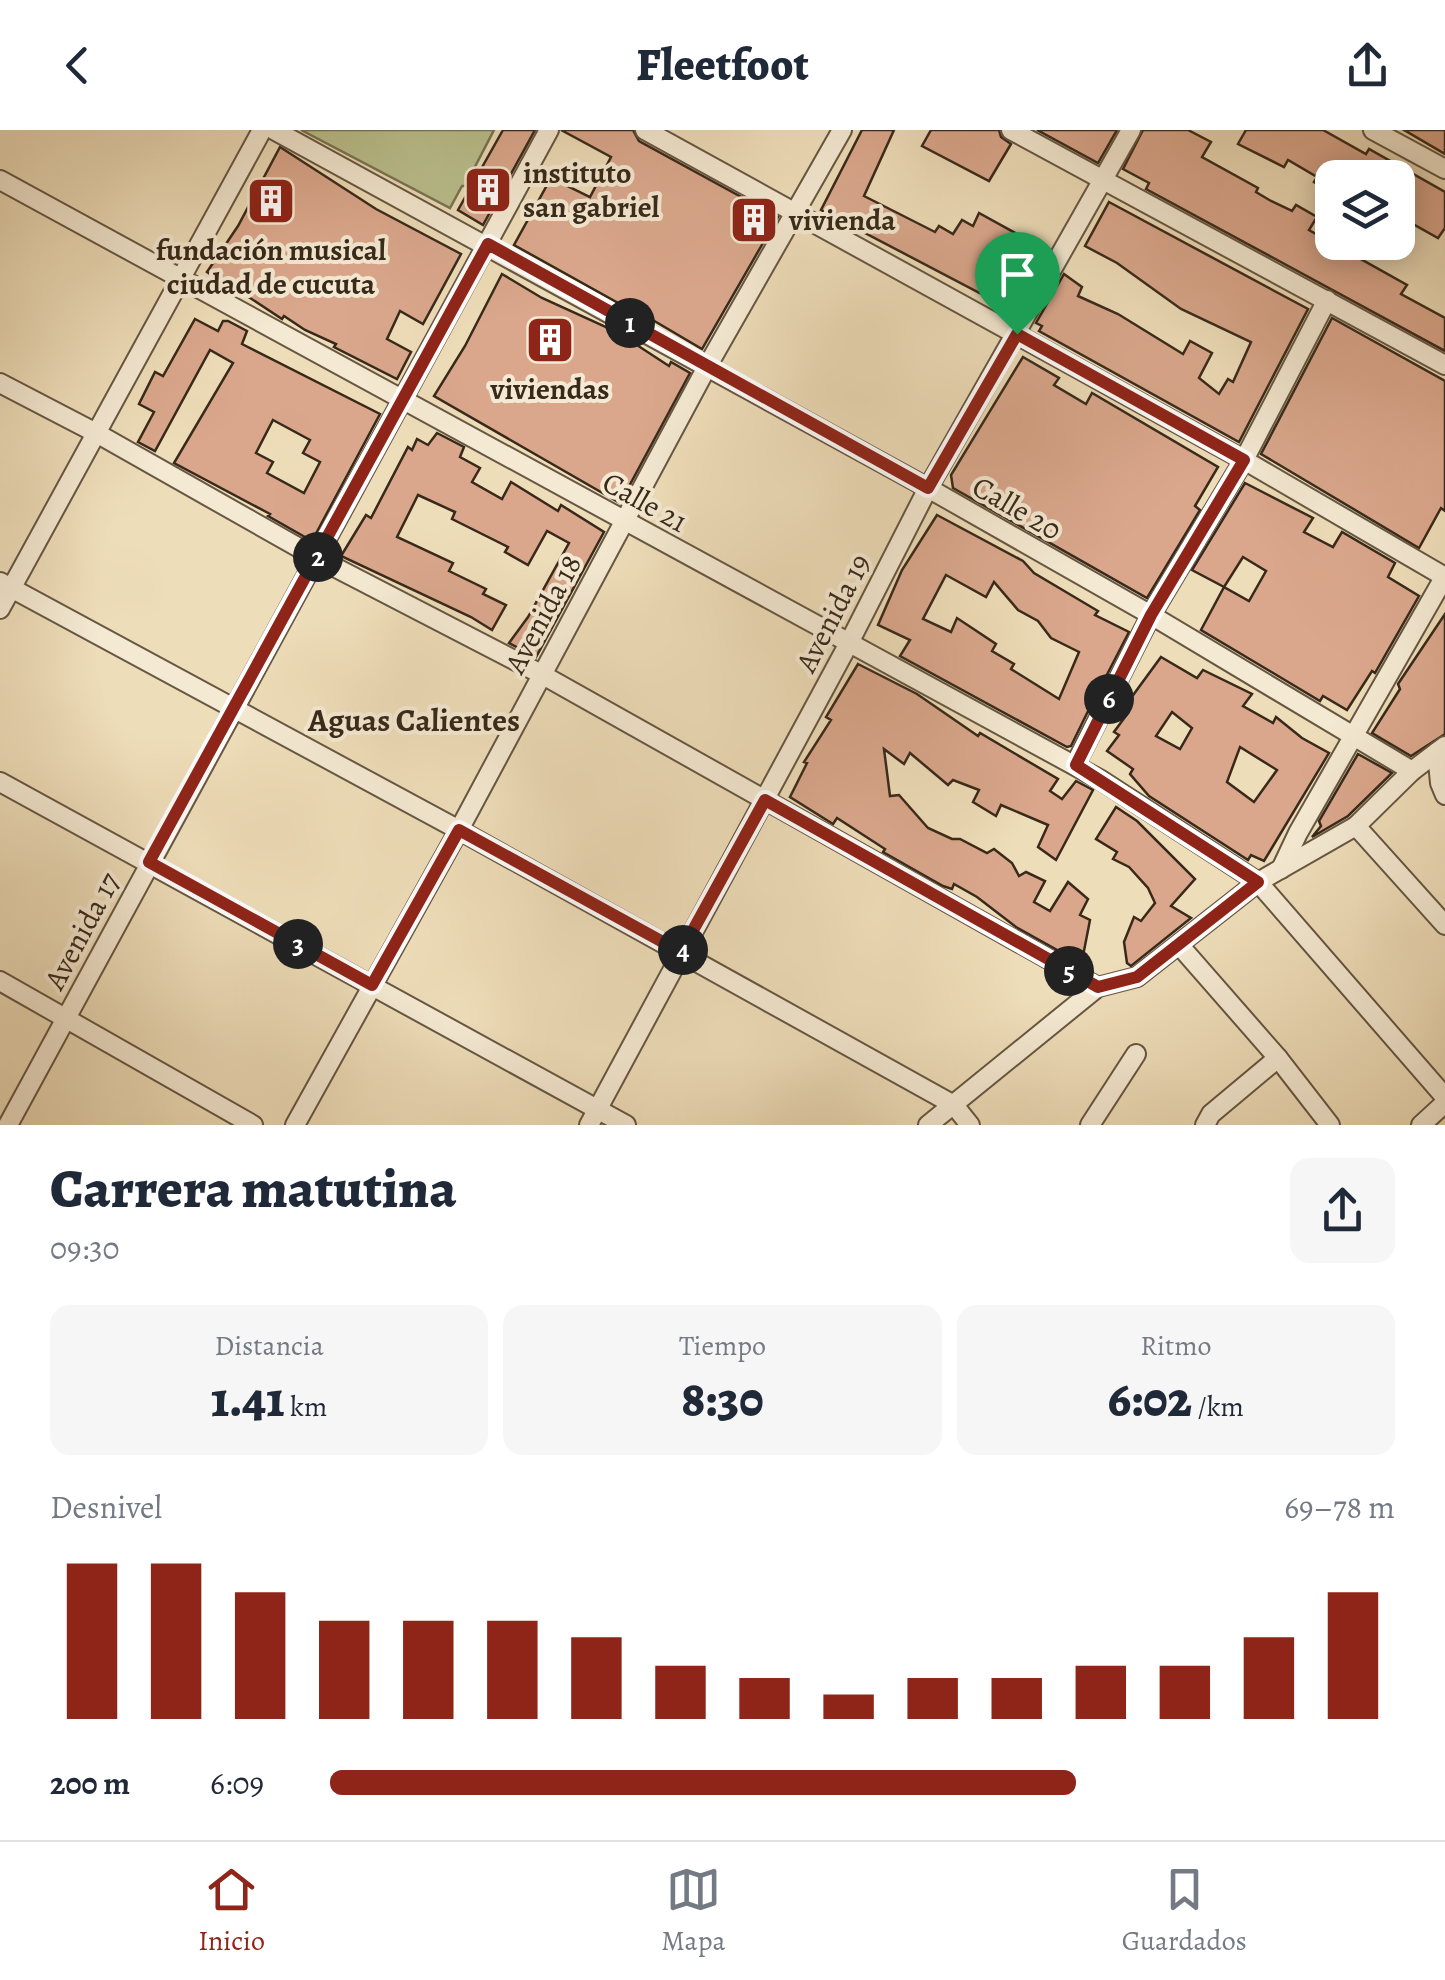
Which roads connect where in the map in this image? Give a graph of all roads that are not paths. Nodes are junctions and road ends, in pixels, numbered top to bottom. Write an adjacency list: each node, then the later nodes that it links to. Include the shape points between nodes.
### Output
1 (262, 130): 14 (street)
2 (274, 130): 13 (street, Calle 20)
3 (549, 130): 13 (street, Avenida 17)
4 (645, 130): 12 (street)
5 (842, 130): 12 (street, Avenida 18)
6 (1011, 130): 11 (street)
7 (1131, 130): 11 (street, Avenida 19)
8 (1373, 130): 9 (street)
9 (1445, 169)
10 (0, 180): 14 (street, Calle 21)
11 (1102, 180): 15 (street); 16 (street, Avenida 19)
12 (796, 211): 16 (street); 17 (street, Avenida 18)
13 (488, 244): 17 (street, Calle 20); 20 (street, Avenida 17)
14 (182, 279): 20 (street, Calle 21); 21 (street)
15 (1327, 300): 18 (street); 22 (street)
16 (1017, 334): 22 (street); 23 (street, Avenida 19)
17 (708, 365): 23 (street, Calle 20); 24 (street, Avenida 18)
18 (1445, 365)
19 (0, 384): 21 (street)
20 (401, 398): 24 (street, Calle 21); 25 (street, Avenida 17)
21 (98, 434): 25 (street); 27 (street)
22 (1244, 460): 26 (street); 29 (street)
23 (928, 488): 29 (street, Calle 20); 30 (street, Avenida 19)
24 (624, 522): 30 (street, Calle 21); 31 (street, Avenida 18)
25 (317, 558): 31 (street); 32 (street, Avenida 17)
26 (1445, 576): 33 (street)
27 (6, 585): 28 (street); 32 (street)
28 (0, 609)
29 (1151, 615): 33 (street, Calle 20); 35 (street)
30 (849, 643): 35 (street, Calle 21); 39 (street, Avenida 19)
31 (541, 674): 39 (street); 41 (street, Avenida 18)
32 (234, 710): 41 (street); 42 (street, Avenida 17)
33 (1352, 737): 36 (street, Calle 20); 43 (street)
34 (1441, 749): 36 (street); 38 (street)
35 (1076, 765): 44 (street, Calle 21)
36 (1412, 771): 40 (street)
37 (0, 782): 42 (street)
38 (1445, 795)
39 (765, 800): 47 (street, Avenida 19); 50 (street)
40 (1356, 826): 43 (street); 45 (street)
41 (459, 830): 47 (street); 49 (street, Avenida 18)
42 (149, 862): 49 (street); 51 (street, Avenida 17)
43 (1281, 870): 44 (street)
44 (1258, 882): 46 (street); 54 (street, Calle 21)
45 (1445, 925)
46 (1180, 946): 50 (street, via 1137,977); 53 (street)
47 (681, 952): 55 (street); 56 (street, Avenida 19)
48 (0, 981): 51 (street)
49 (372, 985): 56 (street); 59 (street, Avenida 18)
50 (1098, 987): 55 (street)
51 (67, 1017): 57 (street, Avenida 17); 58 (street)
52 (1136, 1054): 63 (street)
53 (1278, 1058): 64 (street); 65 (street)
54 (1445, 1100): 66 (street)
55 (954, 1105): 61 (street); 62 (street)
56 (593, 1117): 60 (street)
57 (8, 1125)
58 (253, 1125)
59 (296, 1125)
60 (626, 1125)
61 (928, 1125)
62 (970, 1125)
63 (1090, 1125)
64 (1205, 1125)
65 (1330, 1125)
66 (1421, 1125)

